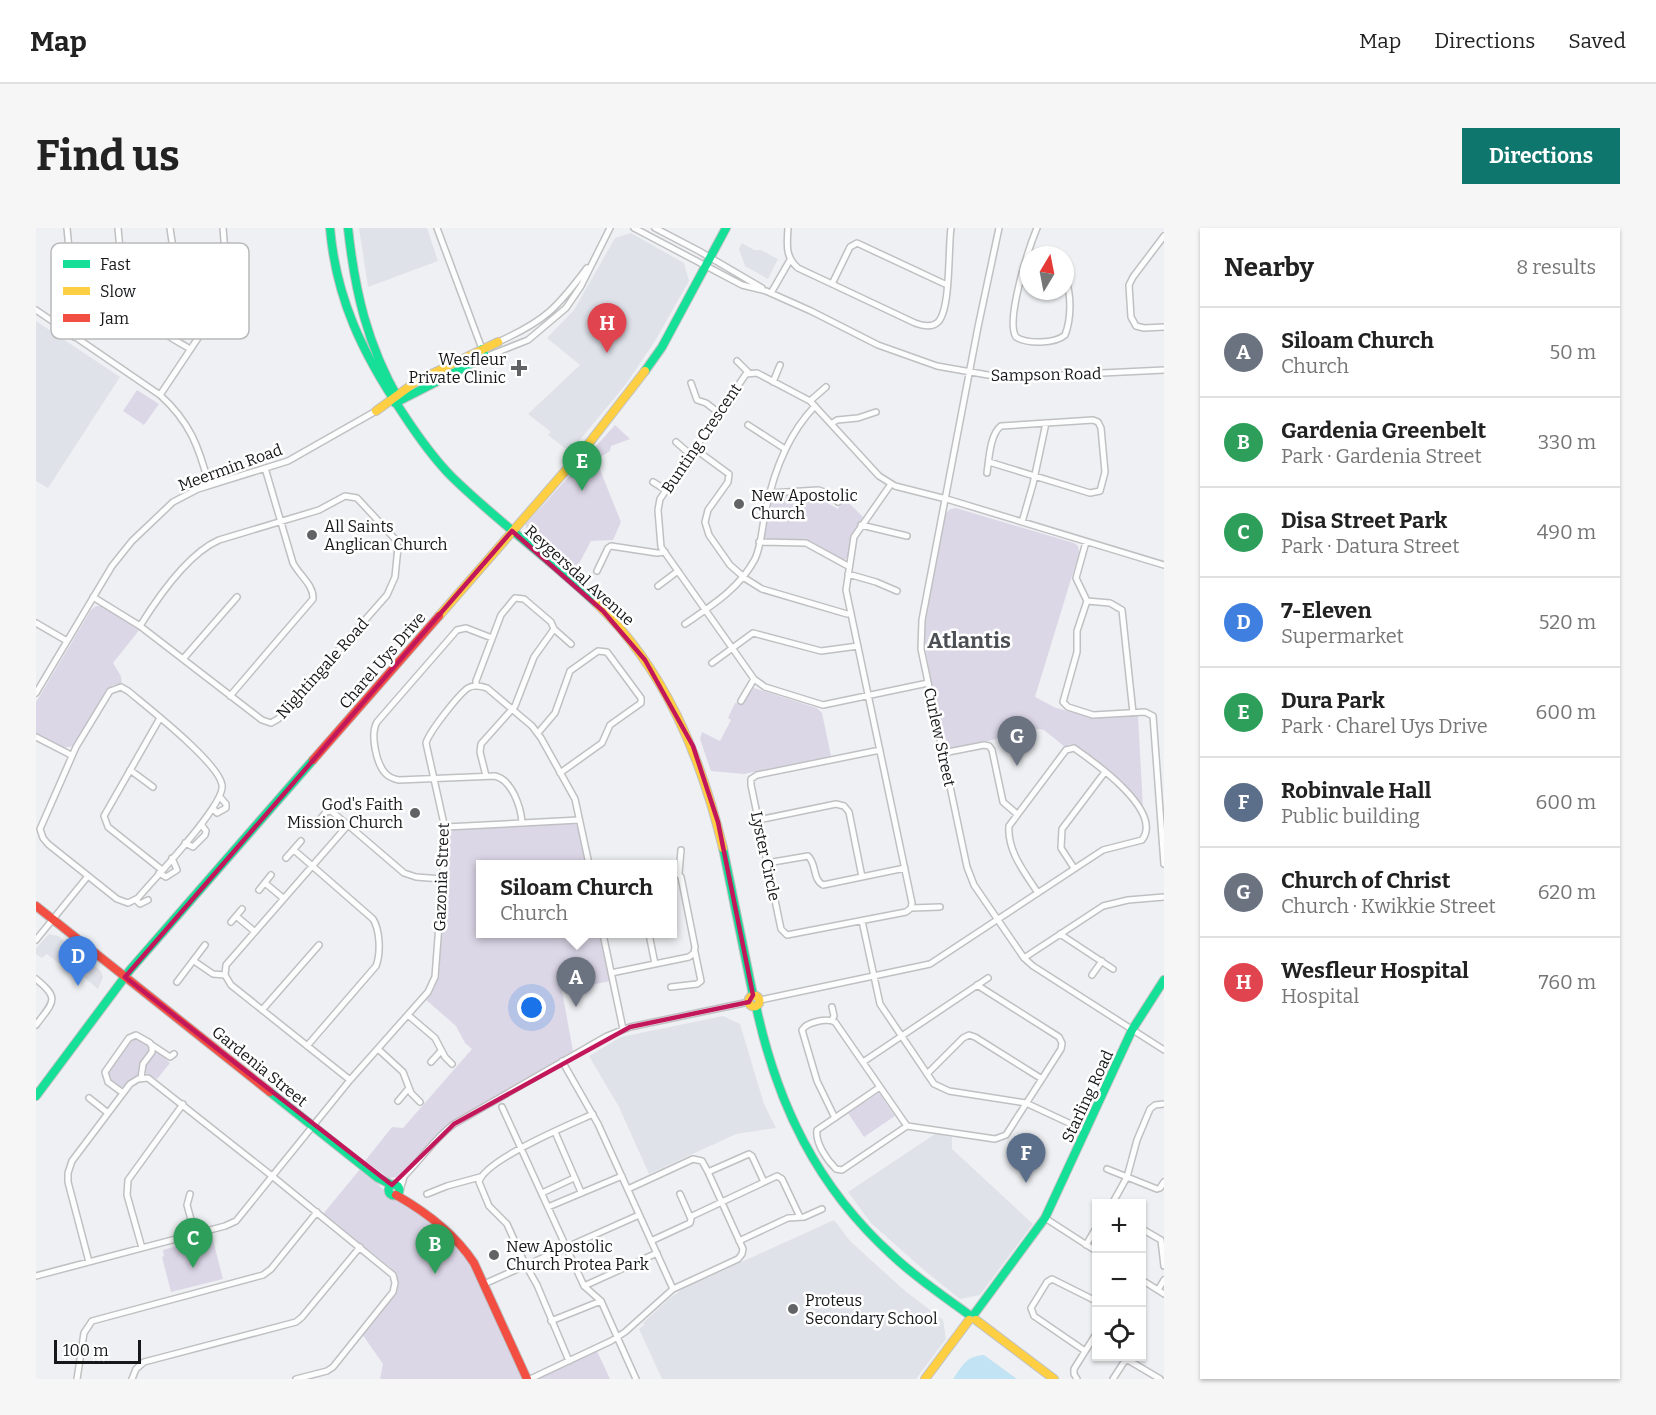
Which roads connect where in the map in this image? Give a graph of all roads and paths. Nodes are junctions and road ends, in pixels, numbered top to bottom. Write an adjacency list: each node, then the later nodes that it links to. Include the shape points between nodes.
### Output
1 (67, 228): 17 (street)
2 (118, 228): 18 (street)
3 (170, 228): 19 (street)
4 (223, 228): 20 (street)
5 (330, 228): 49 (main road, Reygersdal Avenue, via 347,309 363,346)
6 (348, 228): 49 (main road, Reygersdal Avenue, via 363,322)
7 (437, 228): 39 (street)
8 (610, 228): 24 (street)
9 (634, 228): 25 (street, Sampson Road)
10 (655, 228): 22 (street, Sampson Road)
11 (726, 228): 22 (main road, Charel Uys Drive)
12 (788, 228): 23 (street)
13 (951, 228): 27 (street)
14 (999, 228): 43 (street, Curlew Street)
15 (1037, 228): 21 (street)
16 (1164, 236): 33 (street, via 1133,277 1128,294 1136,326)
17 (68, 243)
18 (119, 243)
19 (171, 243)
20 (224, 243)
21 (1032, 246)
22 (711, 258): 25 (main road, Charel Uys Drive); 28 (street, Sampson Road)
23 (790, 260): 26 (street); 28 (street)
24 (592, 261): 37 (street, via 544,318); 39 (street, via 581,286 560,314 528,340)
25 (706, 266): 28 (street, Sampson Road, via 742,285); 74 (main road, Charel Uys Drive, via 662,347 630,393)
26 (832, 284): 27 (street, via 850,247 858,243); 27 (street, via 928,326 941,317)
27 (947, 285)
28 (768, 292): 43 (street, Sampson Road, via 892,351)
29 (1020, 293): 30 (street, via 1012,326 1013,334 1022,341 1056,340 1065,335)
30 (1068, 300)
31 (36, 310): 32 (street)
32 (51, 320)
33 (1164, 327)
34 (78, 339): 48 (street)
35 (175, 339): 38 (street)
36 (197, 339): 38 (street)
37 (498, 342): 39 (main road, Meermin Road)
38 (190, 349): 48 (street)
39 (483, 353): 49 (main road, Meermin Road, via 439,370)
40 (737, 361): 44 (street)
41 (780, 365): 45 (street)
42 (1164, 370): 43 (street, Sampson Road, via 1028,377)
43 (969, 372): 69 (street, Curlew Street)
44 (749, 373): 45 (street, Bunting Crescent); 52 (street, Bunting Crescent)
45 (773, 382): 50 (street, Bunting Crescent)
46 (691, 383): 52 (street, via 697,400)
47 (826, 387): 50 (street)
48 (160, 395): 66 (street, via 189,429)
49 (397, 401): 51 (main road, Meermin Road); 74 (main road, Reygersdal Avenue, via 419,438 447,472)
50 (813, 404): 55 (street, Bunting Crescent); 58 (street)
51 (376, 411): 61 (street, Meermin Road, via 298,456)
52 (719, 412): 59 (street, Bunting Crescent)
53 (876, 412): 55 (street)
54 (1046, 423): 60 (street, via 999,427); 63 (street); 63 (street, via 1098,422 1105,476 1102,489 1094,493)
55 (831, 424): 65 (street, Bunting Crescent)
56 (748, 425): 58 (street)
57 (676, 442): 59 (street)
58 (785, 449): 68 (street)
59 (693, 452): 67 (street, Bunting Crescent); 84 (street, via 729,474 728,483 708,510 705,525 730,565)
60 (989, 462): 62 (street); 63 (street)
61 (265, 468): 66 (street, Meermin Road); 71 (street)
62 (987, 473)
63 (1035, 476): 72 (street)
64 (653, 482): 67 (street)
65 (891, 484): 69 (street, Bunting Crescent); 73 (street)
66 (209, 485): 87 (street, Meermin Road, via 180,497 137,536)
67 (666, 490): 78 (street, Bunting Crescent, via 658,510 661,547)
68 (770, 493): 70 (street, via 818,490); 76 (street)
69 (945, 499): 72 (street, Bunting Crescent); 104 (street, Curlew Street, via 920,630)
70 (838, 502)
71 (282, 522): 94 (street, Nightingale Road, via 219,540 205,548 164,587); 107 (street, via 295,567 311,588 313,599); 107 (street, Nightingale Road, via 319,510 343,496 355,497 396,540 394,583 276,721 264,722)
72 (1022, 522): 77 (street, Bunting Crescent)
73 (861, 525): 75 (street); 80 (street, via 854,537)
74 (512, 531): 186 (main road, Charel Uys Drive); 194 (main road, Reygersdal Avenue, via 627,635 675,709 696,753 714,808)
75 (907, 536)
76 (759, 542): 80 (street, via 810,544); 84 (street, via 754,560)
77 (1086, 542): 79 (street, Bunting Crescent); 89 (street, via 1076,578)
78 (665, 552): 81 (street, via 611,546); 82 (street, Bunting Crescent)
79 (1164, 565)
80 (848, 566): 83 (street)
81 (597, 571)
82 (678, 571): 85 (street); 90 (street, Bunting Crescent)
83 (848, 574): 86 (street); 91 (street, via 846,590)
84 (743, 576): 90 (street, via 727,595); 91 (street, via 762,589)
85 (658, 586)
86 (897, 591)
87 (93, 597): 94 (street, Nightingale Road); 97 (street, Meermin Road)
88 (237, 597): 101 (street)
89 (1087, 601): 111 (street, via 1110,603 1122,609); 111 (street, via 1064,704 1093,715)
90 (705, 610): 93 (street); 100 (street, Bunting Crescent)
91 (851, 613): 99 (street)
92 (36, 623): 97 (street)
93 (685, 624)
94 (140, 626): 101 (street, Nightingale Road)
95 (554, 629): 96 (street, via 552,622 519,597 504,610); 98 (street); 110 (street, via 534,657)
96 (492, 638): 105 (street); 123 (street, via 466,628 457,630 374,726 373,738 387,776 399,780)
97 (67, 641): 106 (street, Meermin Road)
98 (571, 644)
99 (858, 646): 100 (street, via 822,651 756,633); 108 (street)
100 (732, 647): 102 (street); 103 (street, Bunting Crescent)
101 (183, 659): 107 (street, Nightingale Road)
102 (712, 663)
103 (754, 679): 108 (street, Bunting Crescent, via 765,687 820,705); 109 (street)
104 (928, 683): 108 (street, Bunting Crescent); 116 (street, Curlew Street)
105 (476, 686): 110 (street, via 487,688); 123 (street, Gazonia Street, via 466,690 428,735 426,747)
106 (37, 690)
107 (230, 696)
108 (869, 696): 115 (street)
109 (741, 701)
110 (512, 709): 113 (street); 122 (street, via 481,744)
111 (1133, 713): 118 (street, via 1145,712 1154,718)
112 (160, 718): 117 (street, via 126,689 116,688 108,694); 119 (street); 125 (street, via 218,775 223,786)
113 (538, 733): 121 (street); 121 (street, via 555,713 570,671 600,650 609,653 641,698 640,704 609,726 602,743)
114 (36, 737): 117 (street)
115 (880, 750): 129 (street, Lyster Circle, via 754,777 750,784); 146 (street)
116 (943, 753): 127 (street, via 989,746 1003,802); 168 (street, Curlew Street, via 968,871)
117 (71, 755): 151 (street, via 41,823 41,832 48,844)
118 (1161, 768): 143 (street)
119 (130, 770): 124 (street); 148 (street, via 106,811 105,822)
120 (1105, 771): 127 (street, via 1076,749 1068,748); 147 (street, via 1062,829 1061,848); 147 (street, via 1142,811 1145,836 1141,841 1103,850)
121 (560, 773): 128 (street, via 573,794)
122 (486, 776): 123 (street); 130 (street, via 498,776 506,782 521,809)
123 (434, 779): 134 (street, Gazonia Street)
124 (153, 787)
125 (220, 797): 126 (street); 126 (street, via 226,808 217,813)
126 (213, 808): 131 (street)
127 (1017, 814): 156 (street, via 1009,826 1011,840 1017,860)
128 (579, 820): 130 (street); 141 (street)
129 (758, 820): 142 (street, Lyster Circle); 152 (street, via 836,804 844,806 849,812)
130 (522, 823): 134 (street)
131 (201, 824): 136 (street); 136 (street, via 206,836 193,847)
132 (315, 825): 133 (street, via 331,811)
133 (348, 825): 145 (street); 153 (street, via 404,873)
134 (446, 827): 153 (street, Gazonia Street)
135 (301, 841): 137 (street)
136 (185, 843): 139 (street)
137 (294, 850): 140 (street); 145 (street)
138 (681, 850): 144 (street)
139 (172, 858): 148 (street); 148 (street, via 177,870 166,878)
140 (286, 858)
141 (587, 860)
142 (767, 863): 152 (street, via 806,855 812,859 821,884); 167 (street, Lyster Circle, via 785,934)
143 (1164, 864)
144 (677, 865)
145 (312, 866): 158 (street); 204 (street, via 375,921 378,956 374,968)
146 (905, 868): 152 (street); 164 (street)
147 (1074, 868): 156 (street)
148 (160, 872): 159 (street)
149 (677, 874): 177 (street)
150 (271, 875): 154 (street)
151 (88, 876): 159 (street, via 120,901); 166 (street)
152 (862, 877)
153 (442, 879): 197 (street, Gazonia Street, via 435,977)
154 (265, 883): 155 (street); 158 (street)
155 (259, 890)
156 (1038, 893): 168 (street)
157 (1164, 897): 171 (street, via 1108,904)
158 (283, 898): 170 (street)
159 (136, 900): 160 (street, via 140,904)
160 (148, 900)
161 (36, 906): 166 (main road, Gardenia Street)
162 (940, 907): 164 (street, Lyster Circle)
163 (242, 909): 165 (street)
164 (911, 909): 167 (street, Lyster Circle)
165 (236, 916): 169 (street); 170 (street)
166 (52, 920): 174 (street); 186 (main road, Gardenia Street)
167 (862, 921): 187 (street)
168 (998, 921): 178 (street, Curlew Street); 187 (street, via 930,964)
169 (231, 922)
170 (254, 931): 184 (street, via 228,962)
171 (1060, 934): 178 (street); 180 (street)
172 (604, 938): 183 (street)
173 (650, 938): 181 (street)
174 (36, 940)
175 (205, 945): 179 (street)
176 (319, 945): 196 (street)
177 (695, 951): 181 (street, via 689,957); 193 (street, via 701,981)
178 (1024, 958): 201 (street, Curlew Street)
179 (194, 960): 184 (street, via 213,974); 191 (street)
180 (1102, 961): 182 (street); 185 (street)
181 (655, 964): 183 (street)
182 (1113, 969)
183 (611, 973): 200 (street)
184 (225, 975): 196 (street, via 231,985)
185 (1092, 975)
186 (125, 977): 220 (main road, Charel Uys Drive); 231 (main road, Gardenia Street)
187 (874, 977): 194 (street); 202 (street, via 880,1004)
188 (988, 978): 192 (street)
189 (36, 979): 199 (street, via 49,989 52,1000)
190 (1164, 980): 201 (main road, Starling Road)
191 (177, 982)
192 (977, 985): 202 (street); 215 (street, via 1061,1040 1062,1047)
193 (671, 987)
194 (754, 1001): 200 (street); 285 (main road, Reygersdal Avenue, via 766,1054 783,1101 829,1184 882,1246)
195 (832, 1007): 198 (street)
196 (262, 1010): 204 (street)
197 (408, 1015): 205 (street, Gazonia Street); 207 (street, via 435,1038)
198 (832, 1020): 211 (street); 230 (street, via 806,1024 802,1030 817,1081)
199 (36, 1025)
200 (622, 1029): 209 (street)
201 (1132, 1030): 206 (street, Curlew Street); 233 (main road, Starling Road)
202 (901, 1037): 211 (street); 213 (street)
203 (152, 1046): 208 (street, via 167,1056); 214 (street); 219 (street, via 141,1036 132,1036 107,1069 106,1080)
204 (307, 1046): 216 (street)
205 (378, 1049): 216 (street, Gazonia Street); 218 (street, via 403,1071)
206 (1164, 1050)
207 (441, 1051): 210 (street); 212 (street)
208 (174, 1054)
209 (562, 1061): 229 (street); 246 (street, via 454,1124 433,1142)
210 (431, 1062)
211 (863, 1062): 217 (street)
212 (452, 1064)
213 (927, 1074): 215 (street, via 969,1035); 224 (street, via 942,1089)
214 (141, 1078): 219 (street); 225 (street, via 151,1080)
215 (1042, 1079): 224 (street)
216 (350, 1080): 231 (street, Gazonia Street)
217 (880, 1087): 230 (street); 232 (street)
218 (409, 1088): 222 (street); 223 (street)
219 (123, 1093): 228 (street)
220 (36, 1096)
221 (89, 1098): 228 (street)
222 (398, 1101)
223 (420, 1102)
224 (1026, 1103): 232 (street, via 1008,1133 999,1138); 233 (street)
225 (183, 1104): 238 (street); 269 (street, via 128,1180 127,1196)
226 (1164, 1104): 241 (street, via 1150,1109)
227 (502, 1107): 235 (street)
228 (108, 1113): 272 (street, via 72,1161 68,1173)
229 (593, 1114): 234 (street); 239 (street)
230 (836, 1118): 232 (street, via 817,1130 816,1135 826,1158 840,1170)
231 (314, 1126): 238 (street, Gazonia Street); 246 (main road, Gardenia Street)
232 (907, 1126)
233 (1086, 1131): 260 (main road, Starling Road)
234 (555, 1132): 235 (street); 242 (street)
235 (521, 1148): 240 (street); 248 (street)
236 (1107, 1169): 241 (street)
237 (708, 1172): 243 (street, via 748,1154); 245 (street, via 702,1161 693,1159); 253 (street)
238 (272, 1176): 256 (street); 262 (street, Gazonia Street, via 236,1221)
239 (622, 1176): 245 (street); 247 (street)
240 (480, 1177): 250 (street); 273 (street, via 489,1206 507,1224)
241 (1128, 1177): 244 (street, via 1157,1189); 252 (street)
242 (574, 1178): 247 (street); 248 (street)
243 (764, 1182): 253 (street); 259 (street, via 781,1178)
244 (1164, 1182)
245 (628, 1189): 257 (street)
246 (395, 1190): 278 (main road, Gardenia Street, via 462,1246)
247 (581, 1192): 254 (street)
248 (542, 1193): 254 (street)
249 (190, 1194): 262 (street, via 187,1205)
250 (427, 1194)
251 (680, 1194): 258 (street)
252 (1114, 1199)
253 (722, 1203): 258 (street); 265 (street)
254 (548, 1207): 268 (street)
255 (822, 1209): 259 (street)
256 (317, 1212): 267 (street); 291 (street, via 263,1275 92,1321 84,1333)
257 (639, 1215): 264 (street); 268 (street)
258 (690, 1217): 264 (street, via 689,1225)
259 (800, 1217): 265 (street, via 788,1218)
260 (1045, 1218): 266 (street); 285 (main road, Starling Road)
261 (1146, 1231): 274 (street, via 1161,1239)
262 (195, 1234): 269 (street, Gazonia Street)
263 (1092, 1235): 266 (street)
264 (651, 1240): 271 (street)
265 (739, 1241): 280 (street, via 743,1252 740,1258)
266 (1086, 1245): 270 (street)
267 (360, 1247): 292 (street, via 296,1322 144,1362); 293 (street, via 391,1272 393,1292 333,1367)
268 (566, 1247): 273 (street); 279 (street)
269 (142, 1248): 272 (street, Gazonia Street)
270 (1092, 1249)
271 (657, 1253): 279 (street); 280 (street)
272 (89, 1262): 275 (street, Gazonia Street)
273 (526, 1265): 278 (street); 286 (street)
274 (1164, 1266)
275 (36, 1276)
276 (1164, 1280): 281 (street)
277 (1146, 1282): 281 (street)
278 (484, 1284): 294 (main road, Gardenia Street)
279 (584, 1286): 284 (street)
280 (673, 1290): 287 (street)
281 (1158, 1290): 282 (street)
282 (1164, 1294)
283 (1092, 1299): 289 (street, via 1052,1279 1031,1308 1034,1316)
284 (601, 1301): 286 (street); 287 (street)
285 (972, 1317): 296 (main road, Starling Road); 297 (main road, Reygersdal Avenue)
286 (551, 1321): 290 (street)
287 (617, 1337): 290 (street); 295 (street)
288 (1092, 1340): 289 (street)
289 (1085, 1351): 298 (street, via 1074,1369)
290 (569, 1361): 294 (street)
291 (77, 1379)
292 (132, 1379)
293 (296, 1379)
294 (528, 1379)
295 (636, 1379)
296 (925, 1379)
297 (1054, 1379)
298 (1077, 1379)
299 (1113, 1379): 300 (street, via 1128,1360)
300 (1160, 1379)

